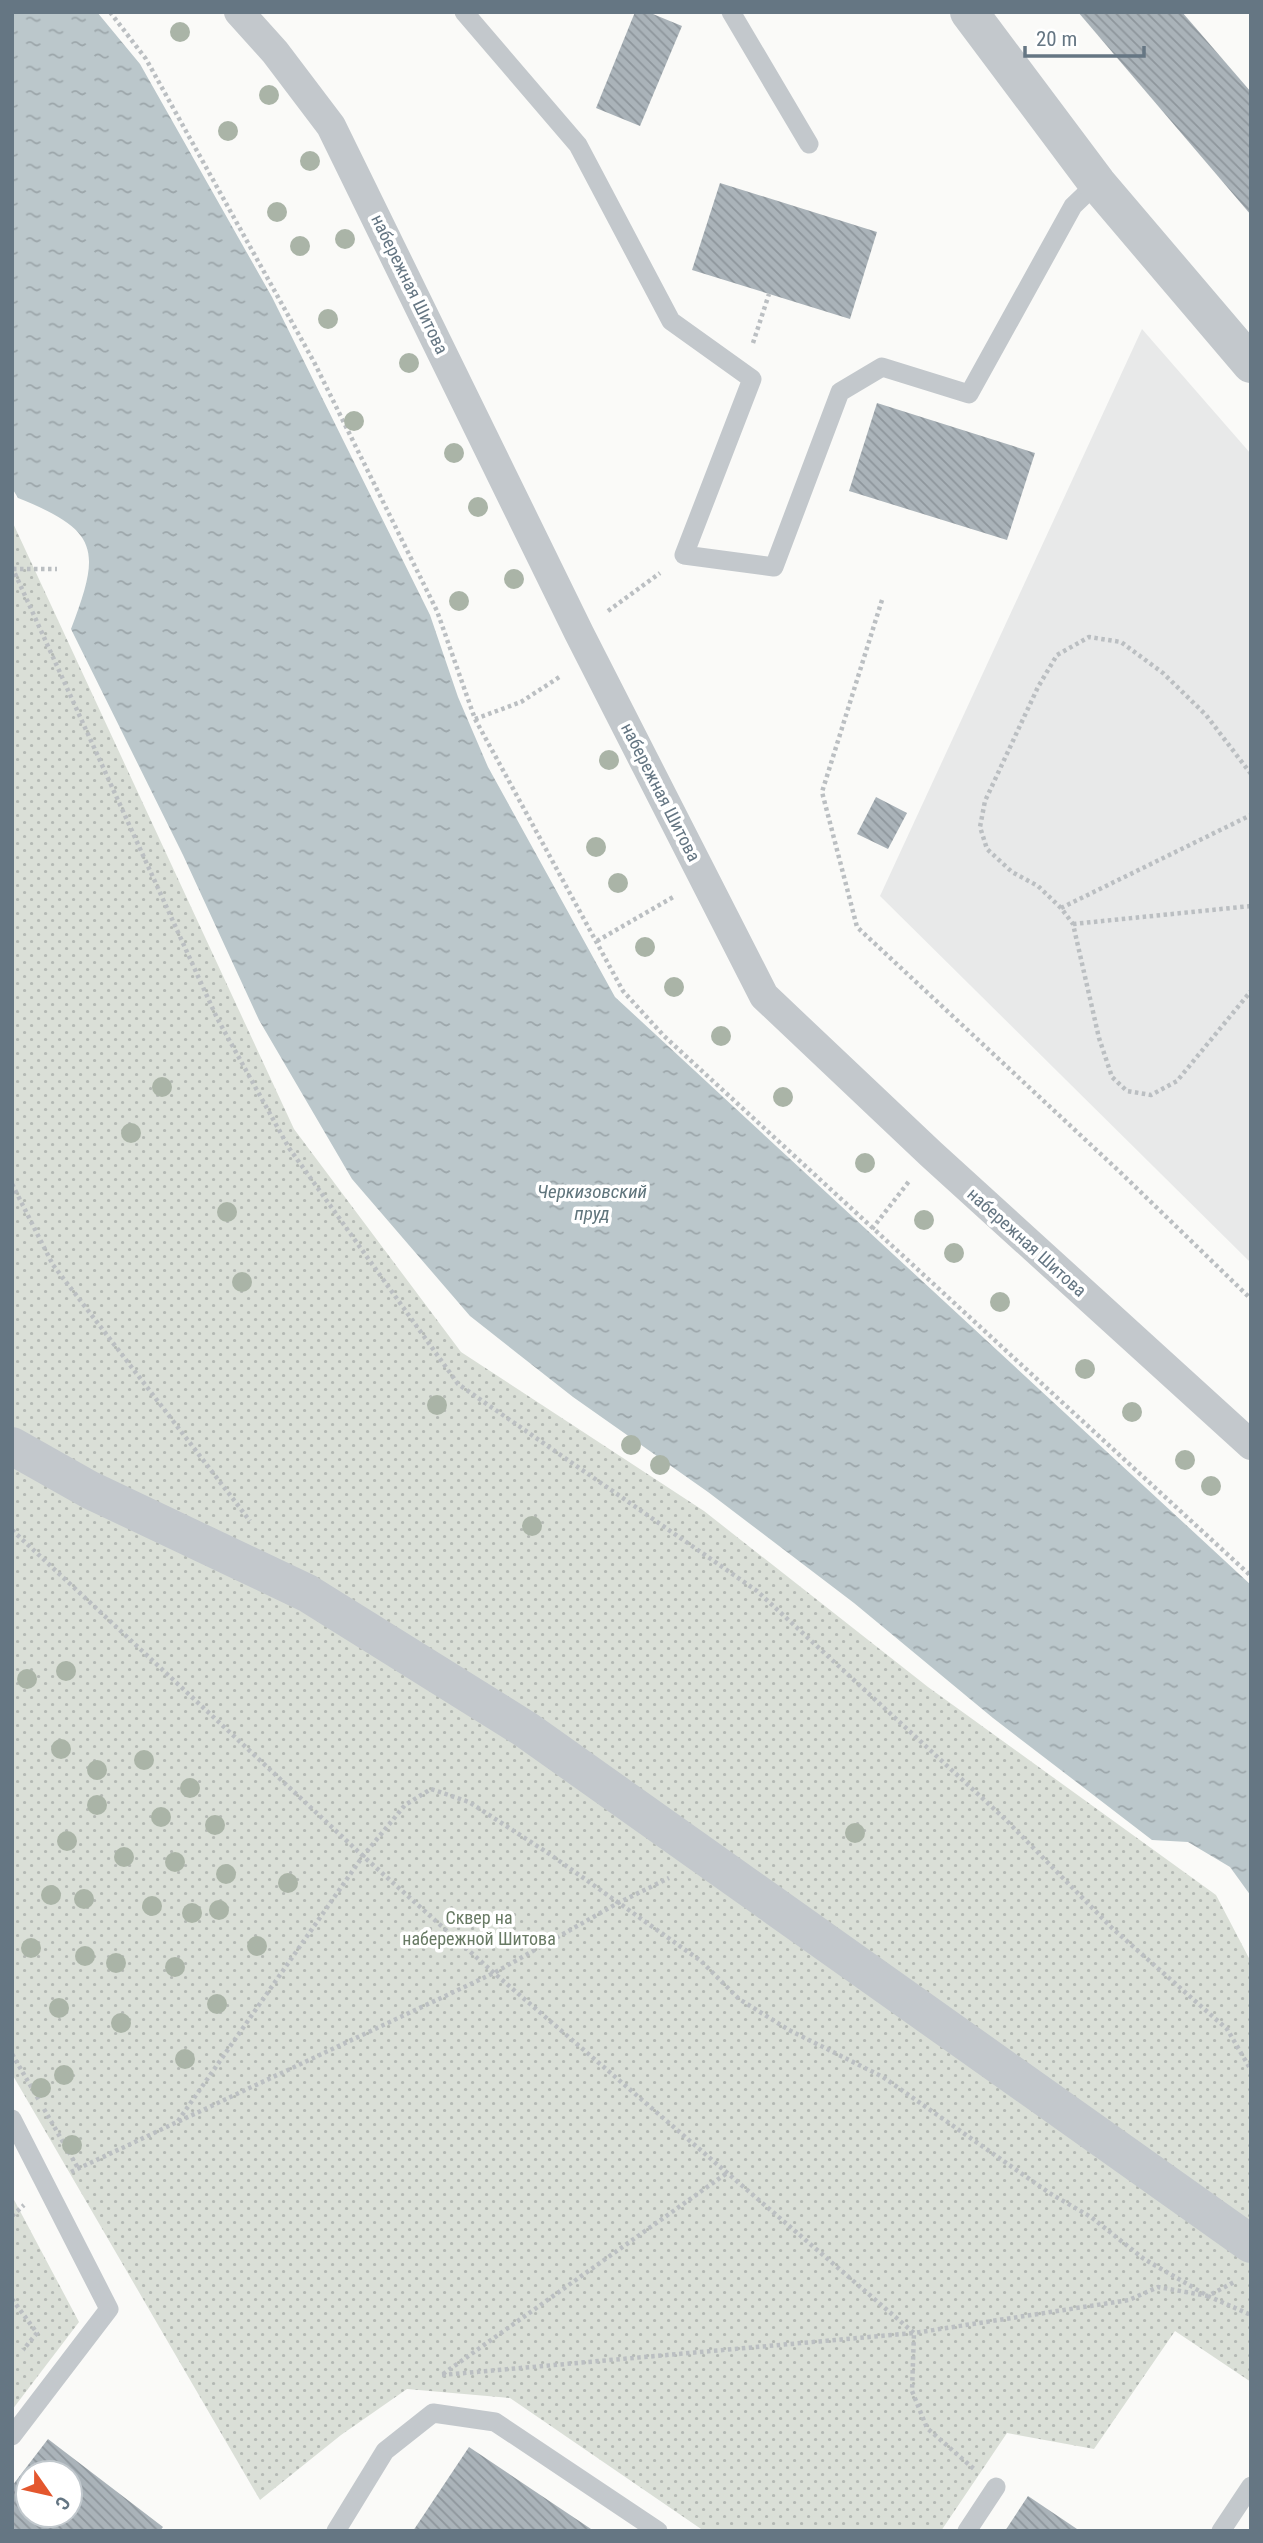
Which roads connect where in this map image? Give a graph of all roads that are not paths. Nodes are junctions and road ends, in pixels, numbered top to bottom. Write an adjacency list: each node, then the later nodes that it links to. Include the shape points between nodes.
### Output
1 (239, 12): 8 (street, набережная Шитова, via 331,127 585,645 764,996 901,1128)
2 (464, 12): 6 (lane, via 578,145 671,321 752,379 684,555 774,567 840,392 882,367 969,394 1073,206)
3 (731, 12): 5 (lane)
4 (970, 12): 6 (street)
5 (809, 145)
6 (1097, 183): 7 (street)
7 (1249, 359)
8 (1251, 1445)
9 (13, 1449): 11 (street, via 307,1593 525,1729)
10 (12, 2119): 12 (lane, via 109,2309)
11 (1245, 2262)
12 (12, 2436)
13 (1251, 2486): 18 (lane)
14 (996, 2487): 17 (lane)
15 (336, 2531): 16 (lane, via 385,2451 433,2413 495,2421)
16 (658, 2531)
17 (967, 2531)
18 (1221, 2531)

